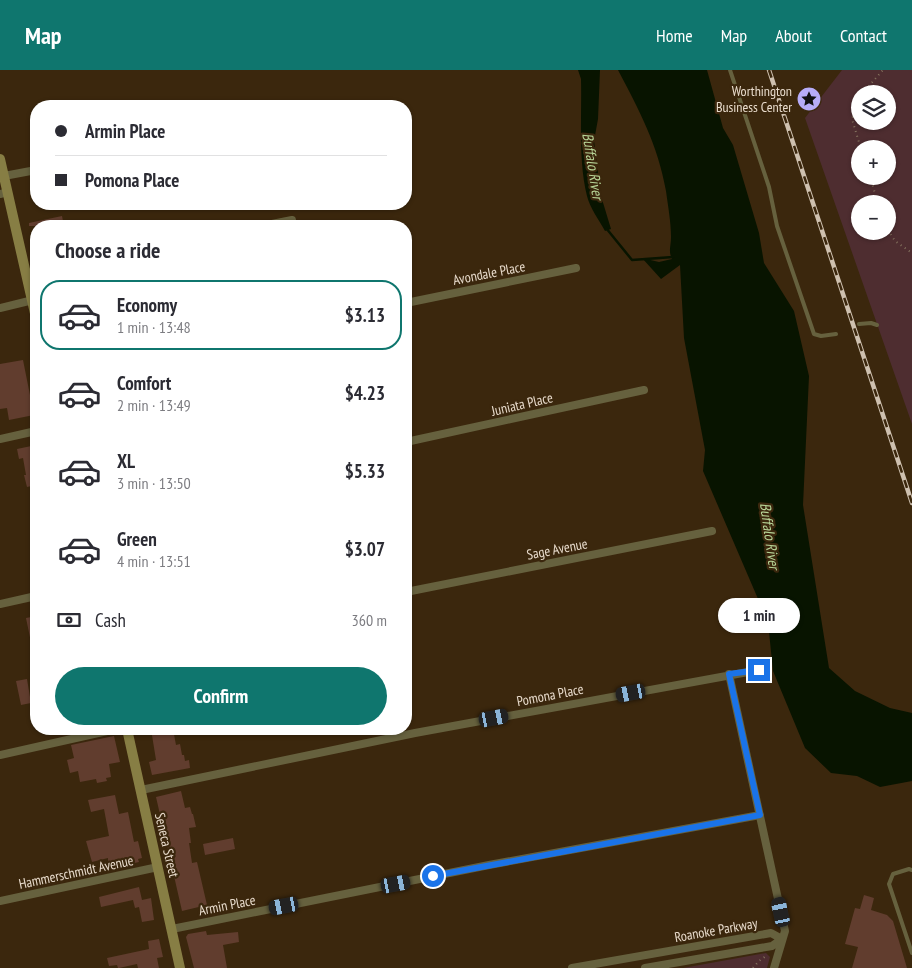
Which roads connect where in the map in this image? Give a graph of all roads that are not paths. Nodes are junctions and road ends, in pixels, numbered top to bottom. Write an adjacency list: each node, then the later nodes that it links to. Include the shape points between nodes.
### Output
1 (730, 70): 13 (lane, via 769,187 777,226 814,334)
2 (0, 159): 4 (main road)
3 (30, 171): 4 (street)
4 (4, 176): 5 (main road)
5 (4, 193): 7 (main road)
6 (576, 268): 9 (street, Avondale Place)
7 (30, 271)
8 (30, 300): 10 (street)
9 (412, 302)
10 (0, 308)
11 (859, 324): 12 (lane)
12 (877, 326)
13 (836, 334)
14 (644, 390): 17 (street, Juniata Place)
15 (30, 432): 16 (street)
16 (0, 439)
17 (412, 441)
18 (712, 531): 19 (street, Sage Avenue)
19 (412, 591)
20 (30, 597): 21 (street)
21 (0, 604)
22 (759, 670): 23 (street, Pomona Place)
23 (729, 674): 24 (street, Pomona Place); 30 (street)
24 (412, 734)
25 (89, 735): 28 (street)
26 (128, 735): 29 (main road, Seneca Street)
27 (405, 735): 29 (street, Pomona Place)
28 (0, 755)
29 (141, 790): 31 (main road, Seneca Street)
30 (760, 815): 34 (street, Armin Place, via 489,864); 35 (street, via 785,931)
31 (158, 867): 33 (street, Hammerschmidt Avenue); 34 (main road, Seneca Street)
32 (912, 870): 36 (lane, via 909,868 893,874 888,884)
33 (0, 901)
34 (172, 929): 38 (main road, Seneca Street)
35 (782, 939): 37 (street, Roanoke Parkway, via 771,934); 40 (street, Roanoke Parkway, via 772,946); 41 (street)
36 (912, 953)
37 (616, 964): 39 (street, Roanoke Parkway)
38 (180, 968)
39 (572, 968)
40 (645, 968)
41 (774, 968)

